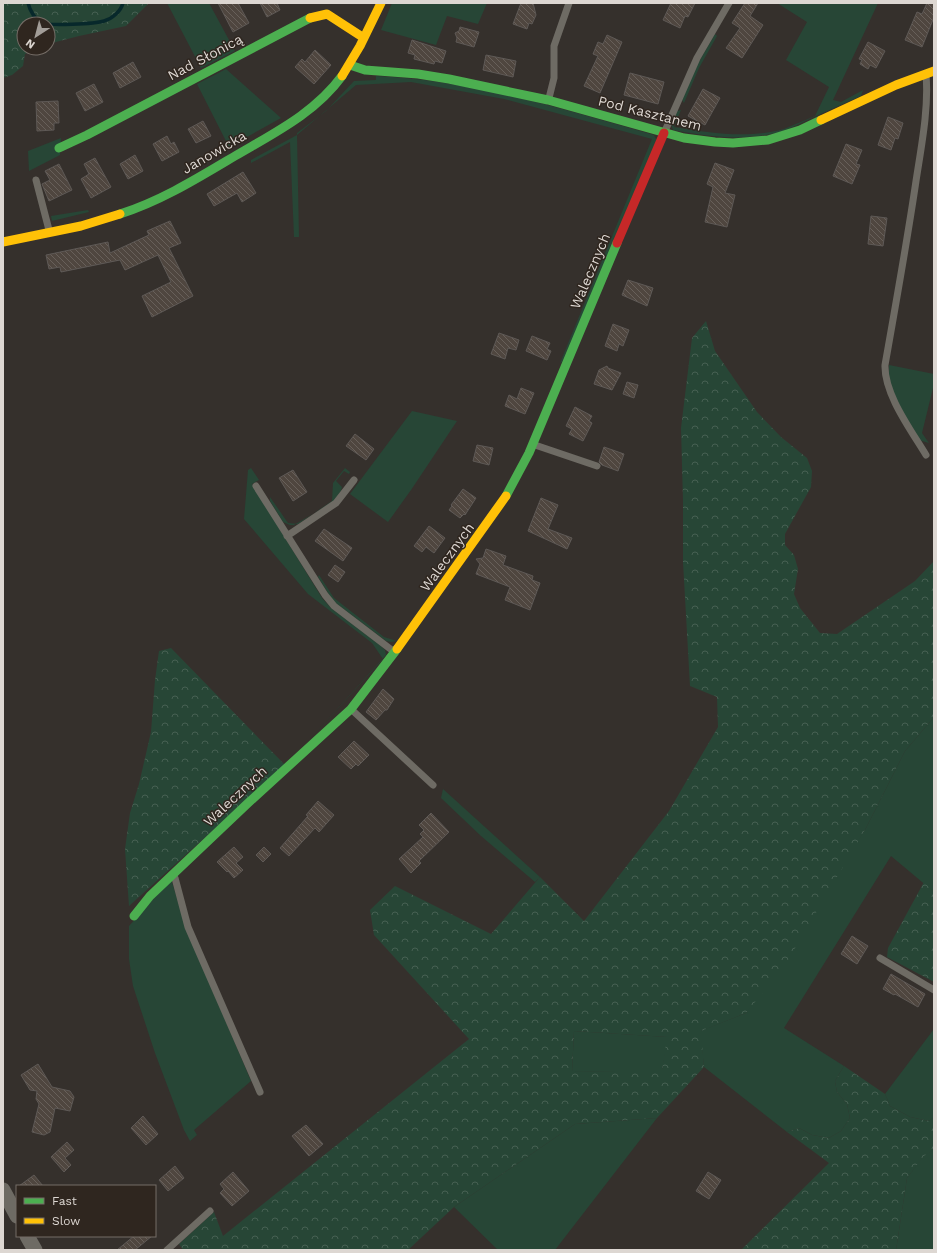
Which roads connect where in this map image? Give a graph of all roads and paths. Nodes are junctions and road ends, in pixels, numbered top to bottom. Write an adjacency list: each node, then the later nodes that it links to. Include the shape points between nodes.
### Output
1 (381, 3): 4 (street, Janowicka)
2 (569, 3): 7 (lane, via 554,46 554,78)
3 (729, 3): 8 (lane, via 697,58)
4 (364, 38): 5 (street, Janowicka); 9 (street, Nad Słonicą, via 327,14 308,18)
5 (350, 65): 7 (street, Pod Kasztanem, via 365,70 418,74); 11 (street, Janowicka, via 324,97 303,116 190,182 126,213)
6 (930, 72): 8 (street, Pod Kasztanem, via 896,85 816,123 768,140 715,142); 14 (lane, via 918,170 885,375 892,396)
7 (548, 100): 8 (street, Pod Kasztanem)
8 (664, 133): 13 (street, Walecznych)
9 (59, 148)
10 (36, 180): 11 (lane)
11 (50, 233): 12 (street, Janowicka)
12 (3, 242)
13 (533, 444): 15 (lane); 19 (street, Walecznych, via 503,502)
14 (926, 456)
15 (597, 466)
16 (354, 480): 18 (lane, via 336,503)
17 (256, 486): 18 (lane)
18 (287, 536): 19 (lane, via 334,606)
19 (395, 652): 20 (street, Walecznych)
20 (351, 709): 21 (lane); 22 (street, Walecznych)
21 (433, 785)
22 (174, 874): 23 (street, Walecznych, via 150,896); 26 (lane, via 188,927)
23 (134, 916)
24 (880, 958): 25 (lane)
25 (934, 990)
26 (260, 1092)
27 (3, 1190): 29 (street)
28 (210, 1211): 32 (lane)
29 (16, 1214)
30 (28, 1237): 31 (street)
31 (35, 1250)
32 (167, 1250)

